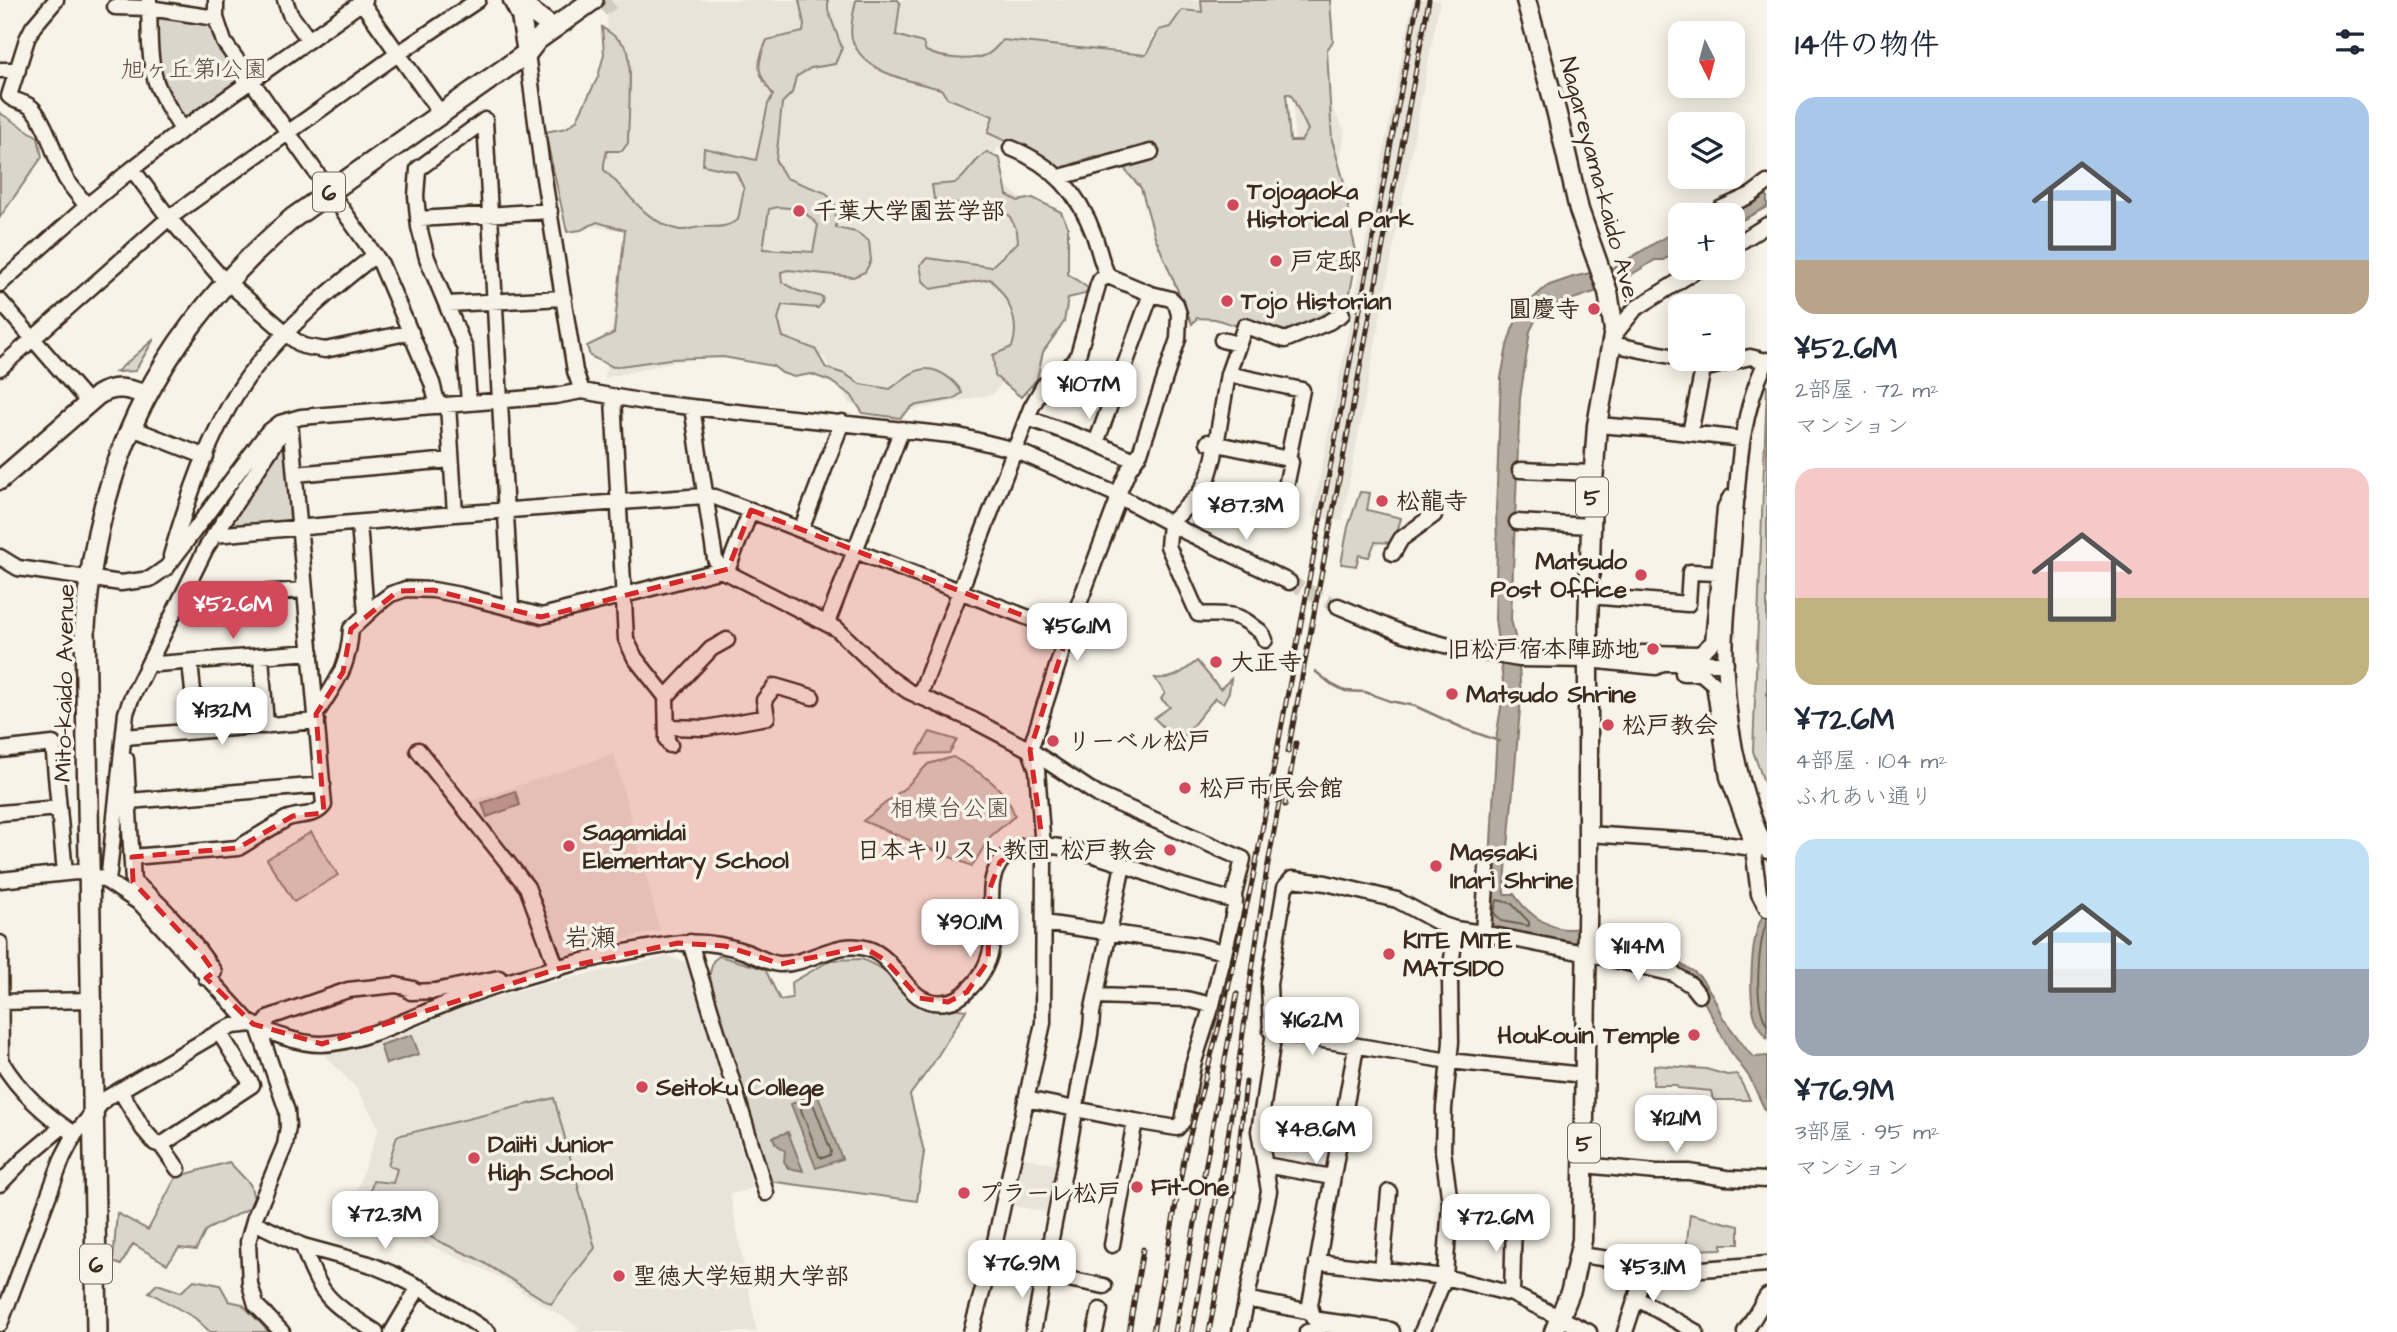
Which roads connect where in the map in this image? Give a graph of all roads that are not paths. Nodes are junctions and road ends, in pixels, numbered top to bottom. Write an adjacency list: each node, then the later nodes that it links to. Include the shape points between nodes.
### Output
1 (56, 0): 17 (street, via 33,27)
2 (216, 0): 11 (street)
3 (285, 0): 13 (street)
4 (478, 0): 14 (street)
5 (514, 0): 12 (main road); 15 (main road)
6 (1526, 0): 42 (main road, Nagareyama-kaido Ave. / 5, via 1574,194)
7 (362, 1): 13 (street); 14 (street)
8 (149, 4): 10 (street); 11 (street); 20 (street, via 155,80)
9 (597, 4): 12 (highway, Mito-kaido Avenue / 6); 15 (highway, Mito-kaido Avenue / 6, via 540,49)
10 (115, 7)
11 (216, 18): 18 (street, via 224,42)
12 (553, 28): 15 (highway, Mito-kaido Avenue / 6)
13 (309, 40): 18 (street)
14 (399, 53): 19 (street); 21 (street)
15 (527, 53): 19 (highway, Mito-kaido Avenue / 6); 30 (street)
16 (0, 70): 17 (street)
17 (18, 70): 29 (street, via 9,96 30,105 50,135 66,179)
18 (252, 80): 20 (street); 21 (street)
19 (441, 114): 27 (highway, Mito-kaido Avenue / 6)
20 (183, 130): 24 (street)
21 (288, 133): 27 (street); 32 (street)
22 (1011, 148): 25 (street)
23 (1151, 152): 25 (street)
24 (132, 169): 29 (street); 32 (street)
25 (1060, 177): 37 (street, via 1082,205)
26 (1767, 183): 28 (street)
27 (329, 192): 36 (street); 39 (highway, Mito-kaido Avenue / 6, via 273,234)
28 (1733, 203)
29 (87, 205): 40 (street)
30 (550, 211): 31 (street); 43 (street)
31 (490, 215): 33 (street); 33 (street, via 485,121 418,169); 45 (street)
32 (169, 218): 39 (street); 51 (street)
33 (418, 219): 46 (street, via 427,258)
34 (1767, 225): 35 (street)
35 (1745, 239)
36 (375, 255): 49 (street); 50 (street)
37 (1108, 276): 41 (street); 69 (street, via 1100,279 1075,360 1044,385)
38 (1681, 280): 47 (street)
39 (226, 282): 50 (street); 62 (highway, Mito-kaido Avenue / 6, via 182,335)
40 (0, 284)
41 (1151, 294): 78 (street); 83 (street, via 1176,304 1179,332)
42 (1608, 295): 47 (street, via 1622,307); 53 (main road, Nagareyama-kaido Ave. / 5)
43 (564, 298): 45 (street); 61 (street)
44 (0, 301): 51 (street)
45 (494, 302): 46 (street); 64 (street)
46 (447, 304): 66 (street, via 466,349)
47 (1635, 309): 53 (street)
48 (1342, 314): 54 (street, via 1285,340 1245,326)
49 (411, 332): 50 (street, via 325,350 303,345); 67 (street)
50 (285, 333): 80 (street, via 255,367)
51 (33, 339): 58 (street); 65 (street)
52 (1222, 340): 54 (street)
53 (1613, 340): 55 (street); 72 (main road, Nagareyama-kaido Ave. / 5)
54 (1238, 344): 60 (street)
55 (1668, 355)
56 (1745, 358): 57 (street)
57 (1766, 360): 76 (street)
58 (0, 368)
59 (1703, 371): 75 (street)
60 (1228, 374): 77 (street); 81 (street, via 1302,390)
61 (582, 391): 63 (street); 64 (street)
62 (146, 395): 65 (main road, via 130,388 112,388); 73 (highway, Mito-kaido Avenue / 6)
63 (613, 398): 68 (street); 91 (street)
64 (500, 401): 66 (street); 92 (street)
65 (88, 402): 87 (main road)
66 (469, 403): 67 (street)
67 (443, 405): 70 (street); 82 (street)
68 (692, 407): 71 (street); 88 (street)
69 (1028, 418): 78 (street); 79 (street)
70 (290, 420): 86 (street); 103 (street); 107 (street, via 267,433)
71 (842, 422): 74 (street); 102 (street)
72 (1597, 425): 75 (street); 85 (main road, Nagareyama-kaido Ave. / 5)
73 (132, 428): 80 (street); 110 (highway, Mito-kaido Avenue / 6, via 102,514)
74 (902, 429): 79 (street, via 959,436); 104 (street)
75 (1690, 433): 76 (street)
76 (1742, 439): 90 (street)
77 (1211, 442): 81 (street); 99 (street, via 1211,468 1204,486)
78 (1096, 443): 83 (street)
79 (1015, 450): 89 (street); 113 (street)
80 (206, 457): 107 (street)
81 (1288, 459): 96 (street)
82 (451, 460): 86 (street); 94 (street)
83 (1134, 460): 89 (street)
84 (1520, 470): 85 (street)
85 (1593, 473): 100 (main road, Nagareyama-kaido Ave. / 5)
86 (295, 474): 101 (street)
87 (0, 480)
88 (704, 496): 91 (street); 93 (street); 108 (street)
89 (1119, 496): 99 (street); 121 (street)
90 (1737, 498): 109 (street, via 1730,498 1725,508); 131 (street)
91 (618, 502): 92 (street); 114 (street)
92 (506, 510): 94 (street); 118 (street)
93 (751, 510): 102 (street); 108 (street)
94 (455, 514): 98 (street)
95 (1434, 515): 105 (street, via 1401,539)
96 (1279, 521)
97 (1517, 522): 100 (street)
98 (359, 523): 101 (street); 119 (street)
99 (1170, 523): 99 (street, via 1183,541 1292,593 1296,574 1185,522); 111 (street); 123 (street, via 1168,547 1198,614 1236,614 1264,634)
100 (1591, 526): 115 (main road, Nagareyama-kaido Ave. / 5)
101 (300, 529): 103 (street); 112 (street)
102 (801, 530): 104 (street)
103 (214, 535): 116 (street)
104 (855, 551): 113 (street); 120 (street)
105 (1393, 553)
106 (0, 557): 110 (street, via 18,568)
107 (167, 567): 110 (street, via 139,582)
108 (722, 569): 114 (street); 120 (street)
109 (1719, 573): 115 (street, via 1690,572 1688,604); 129 (street, via 1713,642 1699,654 1642,653)
110 (89, 578): 155 (highway, Mito-kaido Avenue / 6, via 85,643)
111 (1289, 582)
112 (305, 590): 116 (street); 125 (street)
113 (961, 592): 121 (street); 134 (street)
114 (623, 596): 118 (street, via 542,616); 133 (street, via 631,652)
115 (1589, 597): 127 (main road, Nagareyama-kaido Ave. / 5)
116 (181, 598): 128 (street)
117 (1338, 606): 124 (street, via 1404,634)
118 (511, 608): 119 (street, via 433,590 406,589 391,594)
119 (366, 614): 135 (street, via 351,629 343,672)
120 (827, 624): 134 (street, via 844,633 894,682)
121 (1068, 633): 143 (street)
122 (727, 640): 133 (street, via 710,649)
123 (1265, 640)
124 (1456, 648): 124 (street, via 1444,637 1400,624 1334,593 1331,612 1364,628 1426,650); 127 (street, via 1519,659)
125 (311, 652): 126 (street); 135 (street)
126 (261, 656): 130 (street); 136 (street)
127 (1588, 660): 129 (street, via 1598,654); 148 (main road, Nagareyama-kaido Ave. / 5)
128 (150, 661): 130 (street); 139 (street, via 126,713)
129 (1630, 661): 131 (street); 150 (street, via 1645,672 1701,673 1714,684 1728,777)
130 (190, 662): 138 (street)
131 (1726, 663): 150 (street, via 1738,768)
132 (812, 696): 137 (street, via 775,686 764,700 767,717 706,728)
133 (666, 697): 137 (street)
134 (919, 697): 143 (street)
135 (316, 718): 136 (street); 144 (street)
136 (266, 726): 138 (street)
137 (667, 727): 140 (street)
138 (197, 731): 139 (street)
139 (123, 742): 145 (street); 157 (street)
140 (670, 745)
141 (0, 750): 146 (street, via 53,744)
142 (418, 750): 168 (street, via 527,887)
143 (1030, 750): 149 (street, via 1037,770); 158 (street, via 1098,795 1243,859)
144 (323, 785): 145 (street); 151 (street, via 324,805 316,814 293,816 239,848)
145 (129, 800): 151 (street)
146 (59, 808): 147 (street); 154 (street)
147 (0, 813)
148 (1588, 834): 150 (street); 166 (main road, Nagareyama-kaido Ave. / 5)
149 (1043, 846): 152 (street); 160 (street); 164 (street, via 1021,846 996,870 990,896 988,961 978,980 948,1002 919,998 874,950 829,950 794,963 774,964 725,946)
150 (1760, 849): 159 (street, via 1759,894)
151 (132, 856): 169 (street, via 133,882 150,893 202,955 214,972)
152 (1123, 865): 158 (street); 162 (street)
153 (1487, 868): 163 (street)
154 (65, 873): 155 (street); 156 (street)
155 (89, 873): 157 (street); 173 (highway, Mito-kaido Avenue / 6)
156 (0, 880)
157 (108, 882): 169 (street, via 141,904)
158 (1235, 901): 167 (street)
159 (1766, 908)
160 (1044, 923): 162 (street); 184 (street, via 1043,1023)
161 (1455, 929): 163 (street); 178 (street, via 1397,900 1292,879 1285,887 1269,984); 181 (street)
162 (1109, 932): 167 (street); 172 (street)
163 (1483, 933): 166 (street)
164 (690, 942): 168 (street); 197 (street)
165 (0, 943): 174 (street)
166 (1587, 946): 171 (street, via 1674,974); 182 (main road, Nagareyama-kaido Ave. / 5)
167 (1224, 952): 175 (street)
168 (557, 969): 170 (street)
169 (206, 978): 176 (street)
170 (503, 985): 176 (street, via 339,1042 311,1043); 176 (street, via 498,978 435,991 396,985 348,990 270,1017)
171 (1699, 995)
172 (1096, 996): 175 (street, via 1185,999); 185 (street)
173 (91, 1000): 174 (street); 186 (highway, Mito-kaido Avenue / 6)
174 (1, 1002): 180 (street)
175 (1212, 1005): 187 (street, via 1195,1055 1183,1121 1177,1128)
176 (258, 1026): 177 (street); 199 (street, via 287,1111 288,1127)
177 (219, 1032): 183 (street); 189 (street, via 252,1085)
178 (1274, 1032): 179 (street); 190 (street, via 1260,1122)
179 (1356, 1047): 181 (street); 193 (street)
180 (1, 1061): 188 (street, via 27,1095)
181 (1449, 1061): 182 (street); 209 (street, via 1443,1151 1450,1203)
182 (1584, 1075): 191 (main road, Nagareyama-kaido Ave. / 5)
183 (120, 1090): 186 (street, via 105,1099); 189 (street, via 143,1129)
184 (1026, 1099): 185 (street); 204 (street)
185 (1076, 1110): 187 (street); 208 (street)
186 (92, 1116): 188 (street); 220 (highway, Mito-kaido Avenue / 6)
187 (1135, 1121): 200 (street)
188 (69, 1130): 195 (street, via 24,1159); 217 (street)
189 (161, 1145): 192 (street)
190 (1265, 1165): 193 (street); 213 (street, via 1269,1191)
191 (1584, 1165): 194 (street); 202 (main road, Nagareyama-kaido Ave. / 5)
192 (178, 1169)
193 (1332, 1177): 203 (street)
194 (1767, 1180)
195 (0, 1184)
196 (1389, 1192): 207 (street)
197 (766, 1194)
198 (1514, 1218): 212 (street)
199 (254, 1222): 201 (street); 221 (street, via 248,1242 252,1296)
200 (1112, 1245)
201 (303, 1246): 211 (street, via 369,1264); 222 (street, via 310,1269 329,1300)
202 (1580, 1255): 206 (street); 218 (main road, Nagareyama-kaido Ave. / 5)
203 (1317, 1262): 207 (street); 219 (street, via 1313,1291)
204 (990, 1264): 208 (street); 225 (street)
205 (1767, 1264): 206 (street, via 1689,1270)
206 (1647, 1265): 215 (street)
207 (1382, 1269): 209 (street)
208 (1045, 1275): 210 (street); 226 (street)
209 (1445, 1277): 212 (street); 230 (street)
210 (1104, 1286)
211 (419, 1287): 223 (street); 224 (street)
212 (1512, 1294): 218 (street)
213 (1247, 1295): 219 (street); 228 (street)
214 (1767, 1297): 234 (street)
215 (1636, 1298): 232 (street); 233 (street)
216 (1100, 1310): 227 (street)
217 (0, 1324)
218 (1557, 1324): 231 (street)
219 (1318, 1326): 229 (main road)
220 (97, 1332)
221 (282, 1332)
222 (376, 1332)
223 (392, 1332)
224 (488, 1332)
225 (971, 1332)
226 (1033, 1332)
227 (1095, 1332)
228 (1241, 1332)
229 (1390, 1332)
230 (1422, 1332)
231 (1589, 1332)
232 (1625, 1332)
233 (1696, 1332)
234 (1745, 1332)

